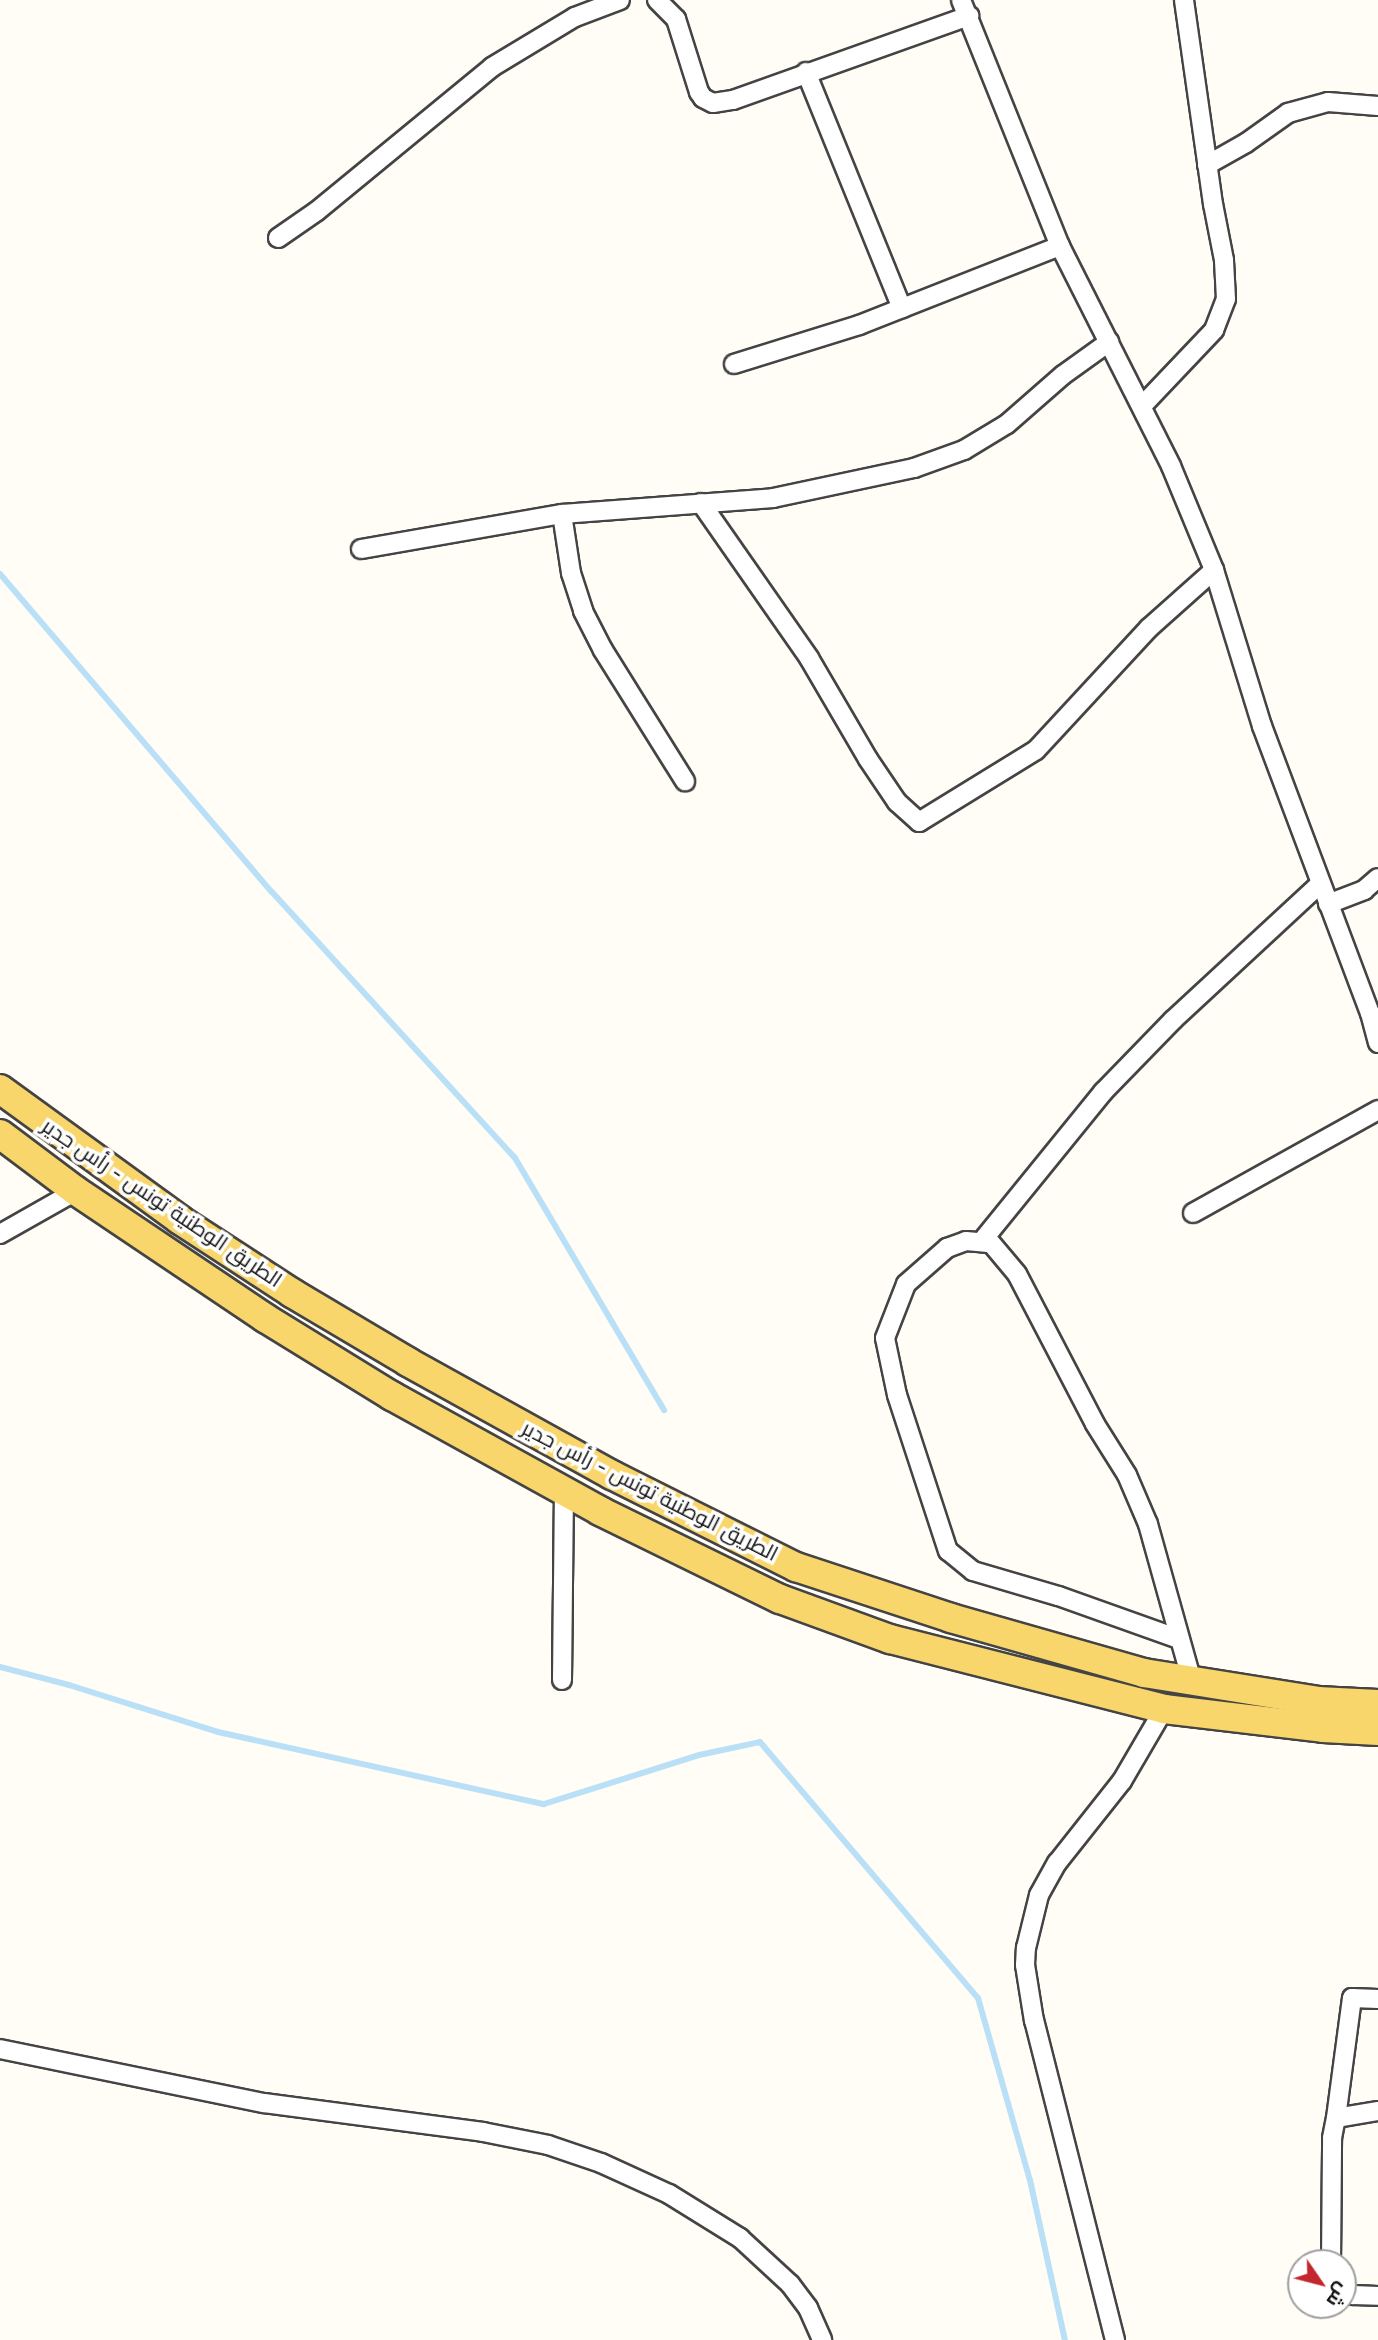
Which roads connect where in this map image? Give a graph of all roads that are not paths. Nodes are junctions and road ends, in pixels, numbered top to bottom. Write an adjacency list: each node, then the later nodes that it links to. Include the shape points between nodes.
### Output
1 (620, 0): 8 (street, via 575,18 492,67)
2 (657, 0): 5 (street, via 676,19 699,92 708,102 733,100)
3 (1184, 0): 7 (street)
4 (965, 8): 5 (street); 9 (street)
5 (806, 72): 10 (street)
6 (1378, 106): 7 (street, via 1328,102 1288,113)
7 (1207, 165): 13 (street, via 1226,299 1214,330)
8 (278, 238)
9 (1060, 246): 10 (street); 11 (street)
10 (902, 308): 12 (street)
11 (1109, 342): 13 (street); 14 (street, via 1007,424 964,450 857,482 773,498)
12 (734, 364)
13 (1142, 406): 17 (street)
14 (701, 503): 15 (street); 17 (street, via 809,658 875,770 902,808 919,822 1036,750 1149,628)
15 (562, 514): 16 (street); 18 (street, via 571,573 583,611)
16 (361, 549)
17 (1214, 570): 20 (street, via 1262,726)
18 (685, 781)
19 (1378, 878): 21 (street, via 1364,890)
20 (1320, 884): 21 (street); 29 (street, via 1173,1020 1103,1092)
21 (1328, 904): 22 (street)
22 (1378, 1043)
23 (0, 1089): 33 (main road, الطريق الوطنية تونس - رأس جدير, via 180,1220 292,1293 408,1363 747,1543 796,1567 951,1618 1144,1673)
24 (1378, 1111): 27 (street)
25 (0, 1134): 26 (main road, الطريق الوطنية تونس - رأس جدير)
26 (76, 1191): 28 (street); 30 (main road, الطريق الوطنية تونس - رأس جدير, via 265,1318)
27 (1193, 1213)
28 (0, 1234)
29 (982, 1241): 31 (street, via 998,1248 1017,1274 1095,1424 1127,1475 1148,1524); 31 (street, via 947,1248 906,1284 885,1338 897,1395 948,1551 973,1571)
30 (564, 1492): 32 (street); 35 (main road, الطريق الوطنية تونس - رأس جدير, via 780,1599 890,1639)
31 (1179, 1639): 33 (street)
32 (562, 1680)
33 (1192, 1682): 34 (main road, الطريق الوطنية تونس - رأس جدير, via 1318,1701)
34 (1378, 1704)
35 (1164, 1709): 36 (main road, الطريق الوطنية تونس - رأس جدير); 45 (street, via 1122,1782 1057,1863 1039,1895 1026,1948 1034,2021)
36 (1378, 1731)
37 (1378, 1998): 40 (street, via 1352,1998)
38 (0, 2049): 44 (street, via 264,2103 483,2132 548,2145 601,2163 669,2194 740,2238 790,2284 808,2308)
39 (1378, 2110): 40 (street)
40 (1336, 2118): 41 (street)
41 (1331, 2249)
42 (1357, 2295): 43 (street)
43 (1378, 2296)
44 (822, 2340)
45 (1115, 2340)

